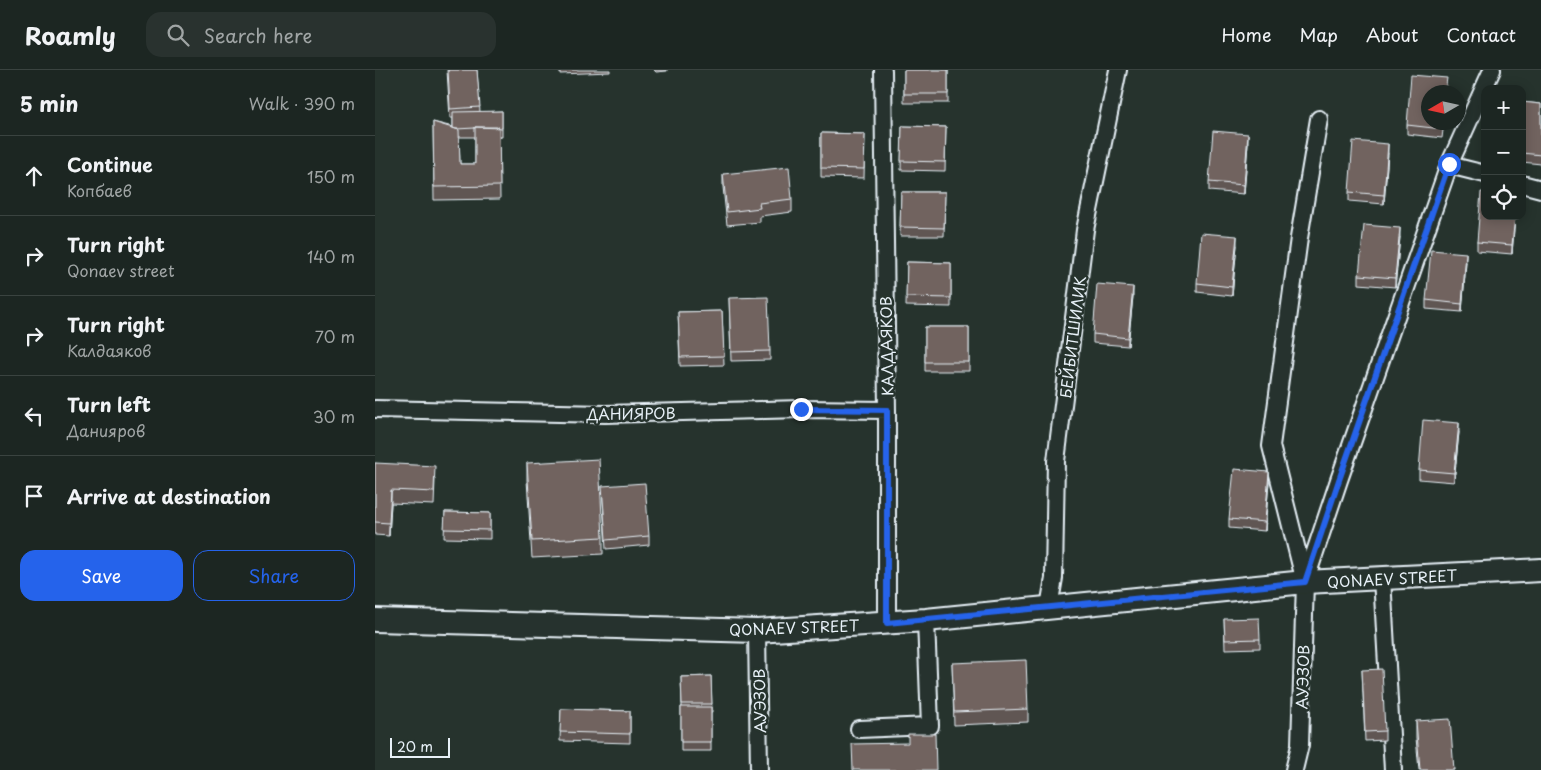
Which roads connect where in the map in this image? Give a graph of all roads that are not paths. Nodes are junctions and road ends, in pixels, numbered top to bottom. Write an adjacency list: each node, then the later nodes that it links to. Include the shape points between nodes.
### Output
1 (883, 70): 10 (street, КАЛДАЯКОВ)
2 (1118, 70): 14 (street, БЕЙБИТШИЛИК, via 1085,230 1057,461)
3 (1492, 70): 5 (street)
4 (1319, 119): 13 (street, via 1299,238 1271,446)
5 (1449, 164): 6 (street); 13 (street)
6 (1481, 173)
7 (1526, 185): 8 (street)
8 (1541, 189)
9 (375, 409): 10 (street, ДАНИЯРОВ, via 605,414)
10 (887, 410): 17 (street, КАЛДАЯКОВ)
11 (1541, 570): 12 (main road, QONAEV STREET)
12 (1382, 578): 13 (main road, QONAEV STREET); 22 (street)
13 (1305, 582): 14 (main road, QONAEV STREET); 21 (street, АУЭЗОВ, via 1300,744)
14 (1049, 607): 16 (main road, QONAEV STREET)
15 (375, 620): 18 (main road, QONAEV STREET)
16 (926, 620): 17 (main road, QONAEV STREET); 19 (street, via 930,726)
17 (887, 623): 18 (main road, QONAEV STREET)
18 (757, 631): 20 (street, АУЭЗОВ)
19 (859, 729)
20 (759, 770)
21 (1294, 770)
22 (1393, 770)

